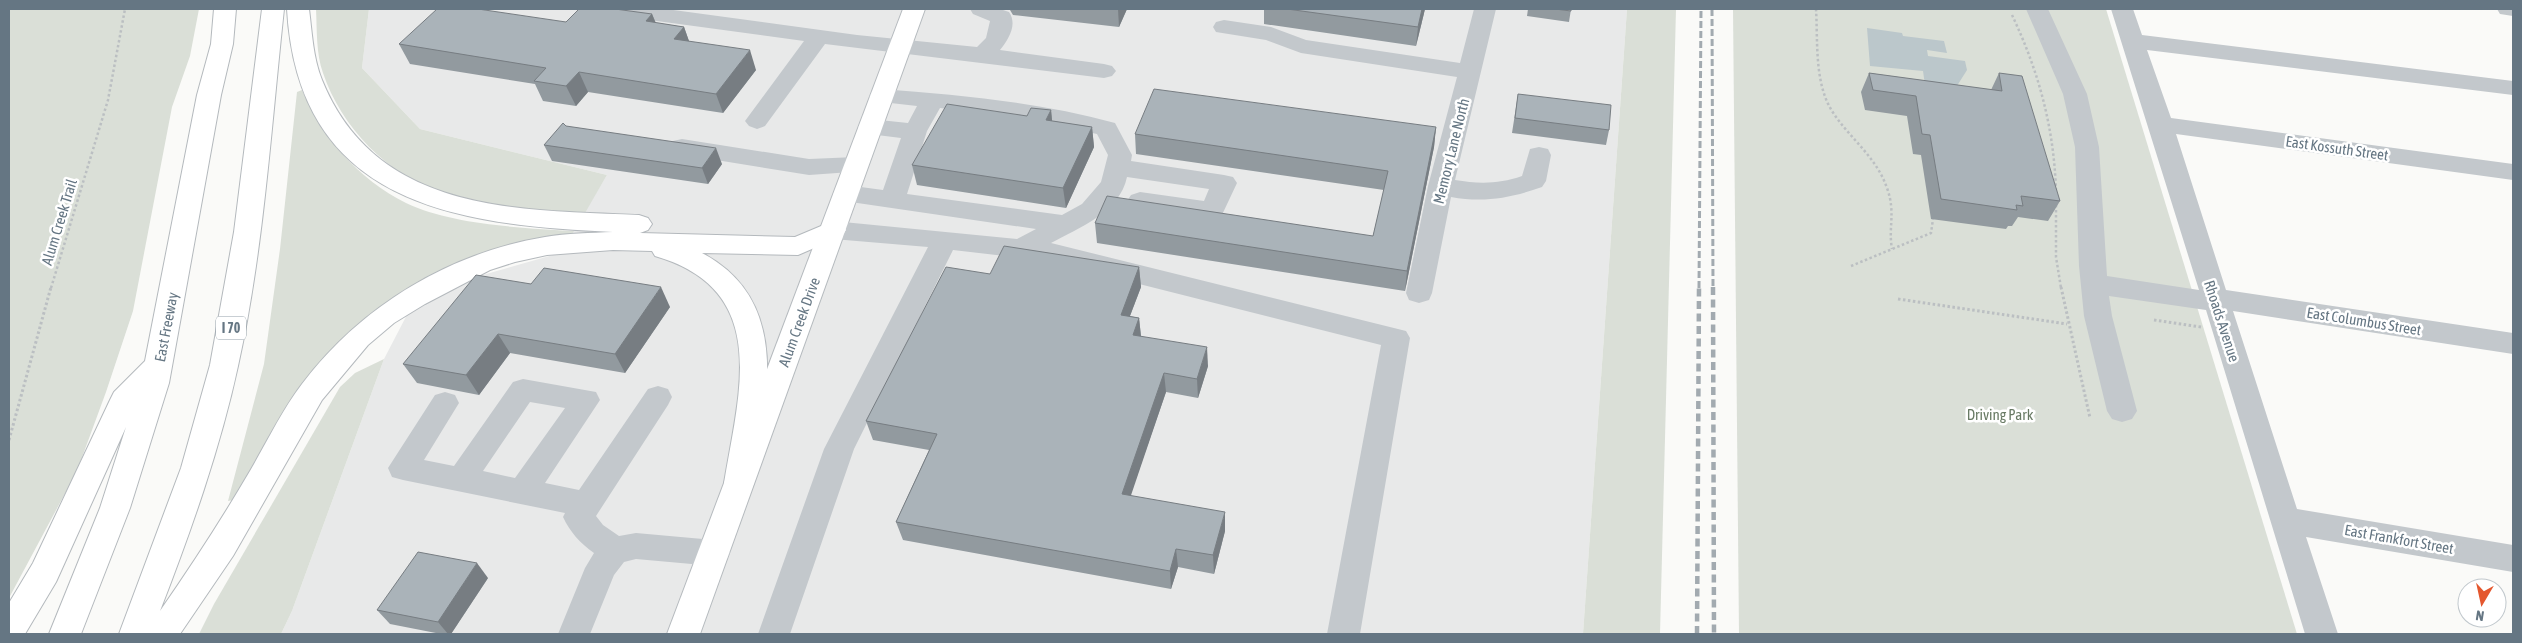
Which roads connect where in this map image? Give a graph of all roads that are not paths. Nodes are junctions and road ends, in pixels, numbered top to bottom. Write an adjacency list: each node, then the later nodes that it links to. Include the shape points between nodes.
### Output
1 (225, 9): 44 (main road, East Freeway, via 222,44 209,95)
2 (274, 9): 58 (main road, I 70, via 248,214 224,366 166,554)
3 (298, 9): 36 (main road, via 310,79 333,126 368,163 410,192 474,210 519,217)
4 (620, 9): 13 (street)
5 (914, 9): 15 (main road, Alum Creek Drive)
6 (981, 9): 16 (street, via 1001,17 1002,24 992,46)
7 (1485, 9): 18 (street, Memory Lane North)
8 (2037, 9): 40 (street, via 2075,94 2087,147)
9 (2122, 9): 14 (street, Rhoads Avenue)
10 (2508, 9): 11 (street)
11 (2513, 9)
12 (1224, 27): 18 (street, via 1271,34 1301,46)
13 (819, 36): 15 (street); 22 (street)
14 (2132, 41): 19 (street); 23 (street, Rhoads Avenue)
15 (899, 46): 16 (street); 20 (main road, Alum Creek Drive)
16 (982, 55): 17 (street)
17 (1104, 71)
18 (1471, 72): 31 (street, Memory Lane North)
19 (2513, 88)
20 (881, 96): 21 (street); 24 (main road, Alum Creek Drive)
21 (933, 100): 25 (street); 29 (street, via 1076,119 1106,128 1120,155)
22 (757, 121)
23 (2161, 124): 30 (street, East Kossuth Street); 42 (street, Rhoads Avenue)
24 (870, 127): 25 (street); 28 (main road, Alum Creek Drive)
25 (915, 130): 34 (street)
26 (663, 144): 28 (street, via 810,167)
27 (1539, 155): 31 (street, via 1533,181 1504,191 1472,192)
28 (856, 165): 32 (main road, Alum Creek Drive)
29 (1117, 167): 33 (street, via 1113,185); 33 (street, via 1224,183 1212,211)
30 (2513, 172)
31 (1442, 186): 41 (street, Memory Lane North)
32 (846, 194): 34 (street); 36 (main road, Alum Creek Drive)
33 (1104, 196): 35 (street, via 1091,210)
34 (892, 200): 35 (street)
35 (1066, 224): 39 (street)
36 (833, 230): 37 (street); 38 (main road, via 798,246); 49 (main road, Alum Creek Drive)
37 (945, 240): 39 (street); 62 (street, via 839,449)
38 (613, 241): 49 (main road, via 670,250 694,260 714,273 728,288 748,318 753,342 753,384); 59 (main road, via 547,246 481,264 414,297 358,338 312,392 222,547 172,622)
39 (1020, 249): 63 (street, via 1048,252 1396,338)
40 (2094, 284): 42 (street, East Columbus Street); 47 (street, via 2098,316)
41 (1418, 293)
42 (2216, 300): 43 (street, East Columbus Street); 52 (street, Rhoads Avenue)
43 (2513, 343)
44 (159, 365): 56 (main road, via 124,400 45,572); 57 (main road, East Freeway, via 115,508)
45 (658, 398): 51 (street)
46 (445, 403): 48 (street, via 403,468)
47 (2122, 411)
48 (461, 480): 50 (street); 50 (street, via 523,390 586,400)
49 (739, 483): 54 (main road, Alum Creek Drive)
50 (522, 492): 51 (street)
51 (585, 504): 53 (street, via 578,517 592,534)
52 (2285, 520): 55 (street, East Frankfort Street); 64 (street, Rhoads Avenue)
53 (614, 550): 54 (street, via 636,546); 60 (street, via 601,568)
54 (714, 553): 61 (main road, Alum Creek Drive)
55 (2513, 559)
56 (9, 632)
57 (65, 634)
58 (135, 634)
59 (158, 634)
60 (574, 634)
61 (683, 634)
62 (774, 634)
63 (1344, 634)
64 (2321, 634)

